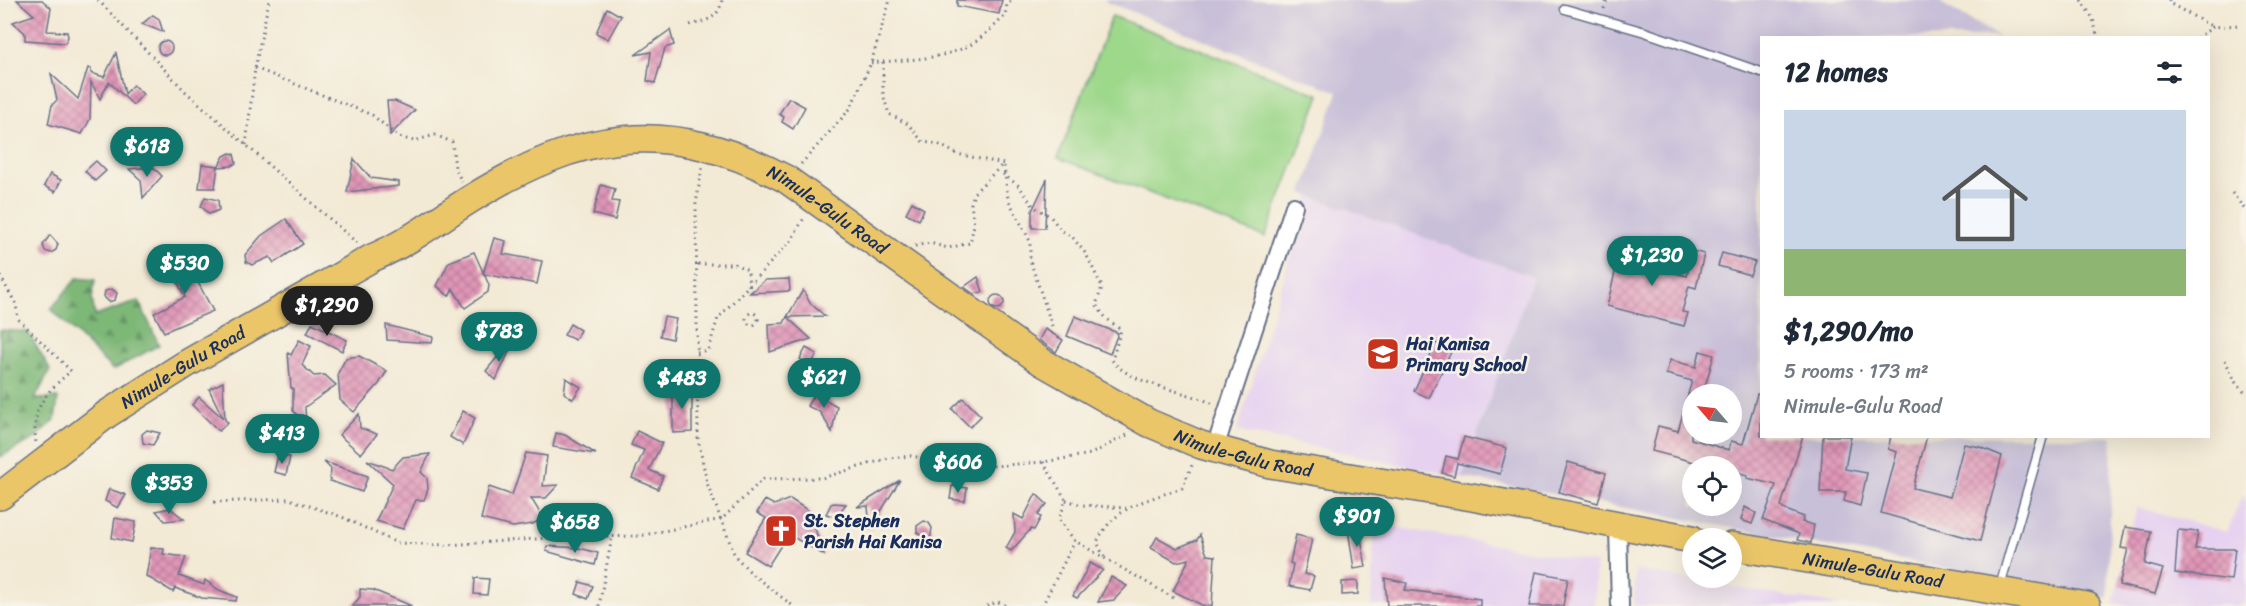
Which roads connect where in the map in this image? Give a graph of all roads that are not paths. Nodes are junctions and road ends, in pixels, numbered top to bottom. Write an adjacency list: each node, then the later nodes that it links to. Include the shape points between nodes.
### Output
1 (1565, 9): 2 (lane)
2 (1760, 72)
3 (1294, 206): 5 (street)
4 (2042, 438): 10 (lane)
5 (1208, 447): 6 (main road, Nimule-Gulu Road, via 1149,423 1042,362 786,179 747,159 706,146 640,137 588,145 532,164 470,199 399,247 372,258 186,364 108,414); 7 (main road, Nimule-Gulu Road, via 1270,464 1472,497)
6 (0, 496)
7 (1618, 527): 8 (main road, Nimule-Gulu Road); 11 (street)
8 (1682, 537)
9 (1742, 548): 10 (main road, Nimule-Gulu Road)
10 (1999, 590): 12 (main road, Nimule-Gulu Road)
11 (1620, 606)
12 (2087, 606)

